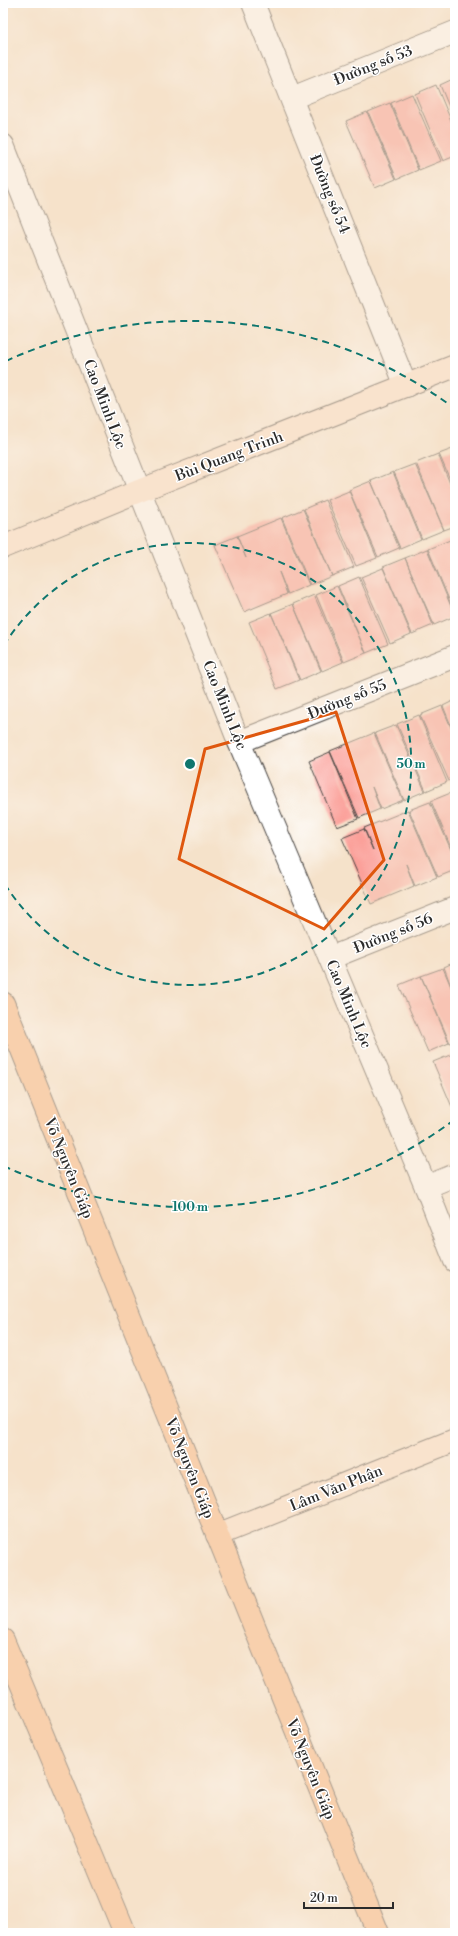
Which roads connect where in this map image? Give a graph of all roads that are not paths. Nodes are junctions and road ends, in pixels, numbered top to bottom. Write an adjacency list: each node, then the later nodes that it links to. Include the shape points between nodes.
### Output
1 (253, 3): 3 (street, Đường số 54)
2 (455, 32): 3 (street, Đường số 53)
3 (292, 98): 6 (street, Đường số 54)
4 (3, 146): 7 (street, Cao Minh Lộc)
5 (455, 366): 6 (street, Bùi Quang Trinh)
6 (406, 386): 7 (street, Bùi Quang Trinh)
7 (139, 491): 8 (street, Bùi Quang Trinh); 10 (street, Cao Minh Lộc)
8 (3, 547)
9 (455, 656): 10 (street, Đường số 55)
10 (239, 742): 12 (street, Cao Minh Lộc)
11 (455, 908): 12 (street, Đường số 56)
12 (330, 958): 15 (street, Cao Minh Lộc)
13 (3, 1003): 18 (highway, Võ Nguyên Giáp)
14 (455, 1175): 15 (street)
15 (426, 1187): 16 (street, Cao Minh Lộc)
16 (455, 1261)
17 (455, 1440): 18 (street, Lâm Văn Phận)
18 (217, 1535): 21 (highway, Võ Nguyên Giáp)
19 (3, 1640): 20 (highway)
20 (125, 1933)
21 (378, 1933)

